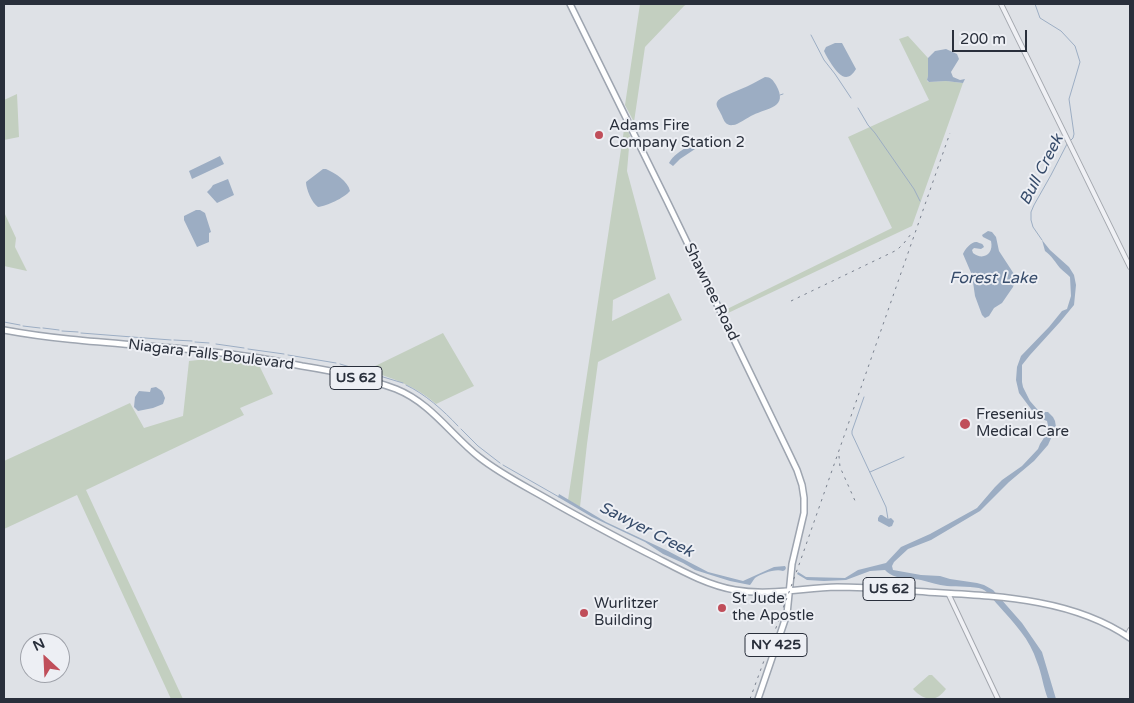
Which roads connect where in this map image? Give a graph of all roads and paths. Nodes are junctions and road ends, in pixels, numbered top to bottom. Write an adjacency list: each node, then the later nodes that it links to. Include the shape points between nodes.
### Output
1 (570, 4): 5 (main road, Shawnee Road / NY 425, via 800,478 804,512 792,564)
2 (1002, 4): 3 (street)
3 (1130, 267)
4 (4, 330): 5 (main road, Niagara Falls Boulevard / US 62, via 67,340 245,356 336,372 394,388 420,402 477,456 615,537 716,585 752,592)
5 (790, 590): 6 (main road, Niagara Falls Boulevard / US 62, via 852,587); 9 (main road, NY 425, via 787,614)
6 (948, 593): 8 (main road, Niagara Falls Boulevard / US 62, via 1043,604 1100,621); 10 (street)
7 (1130, 630): 8 (street)
8 (1128, 637)
9 (758, 699)
10 (998, 699)

